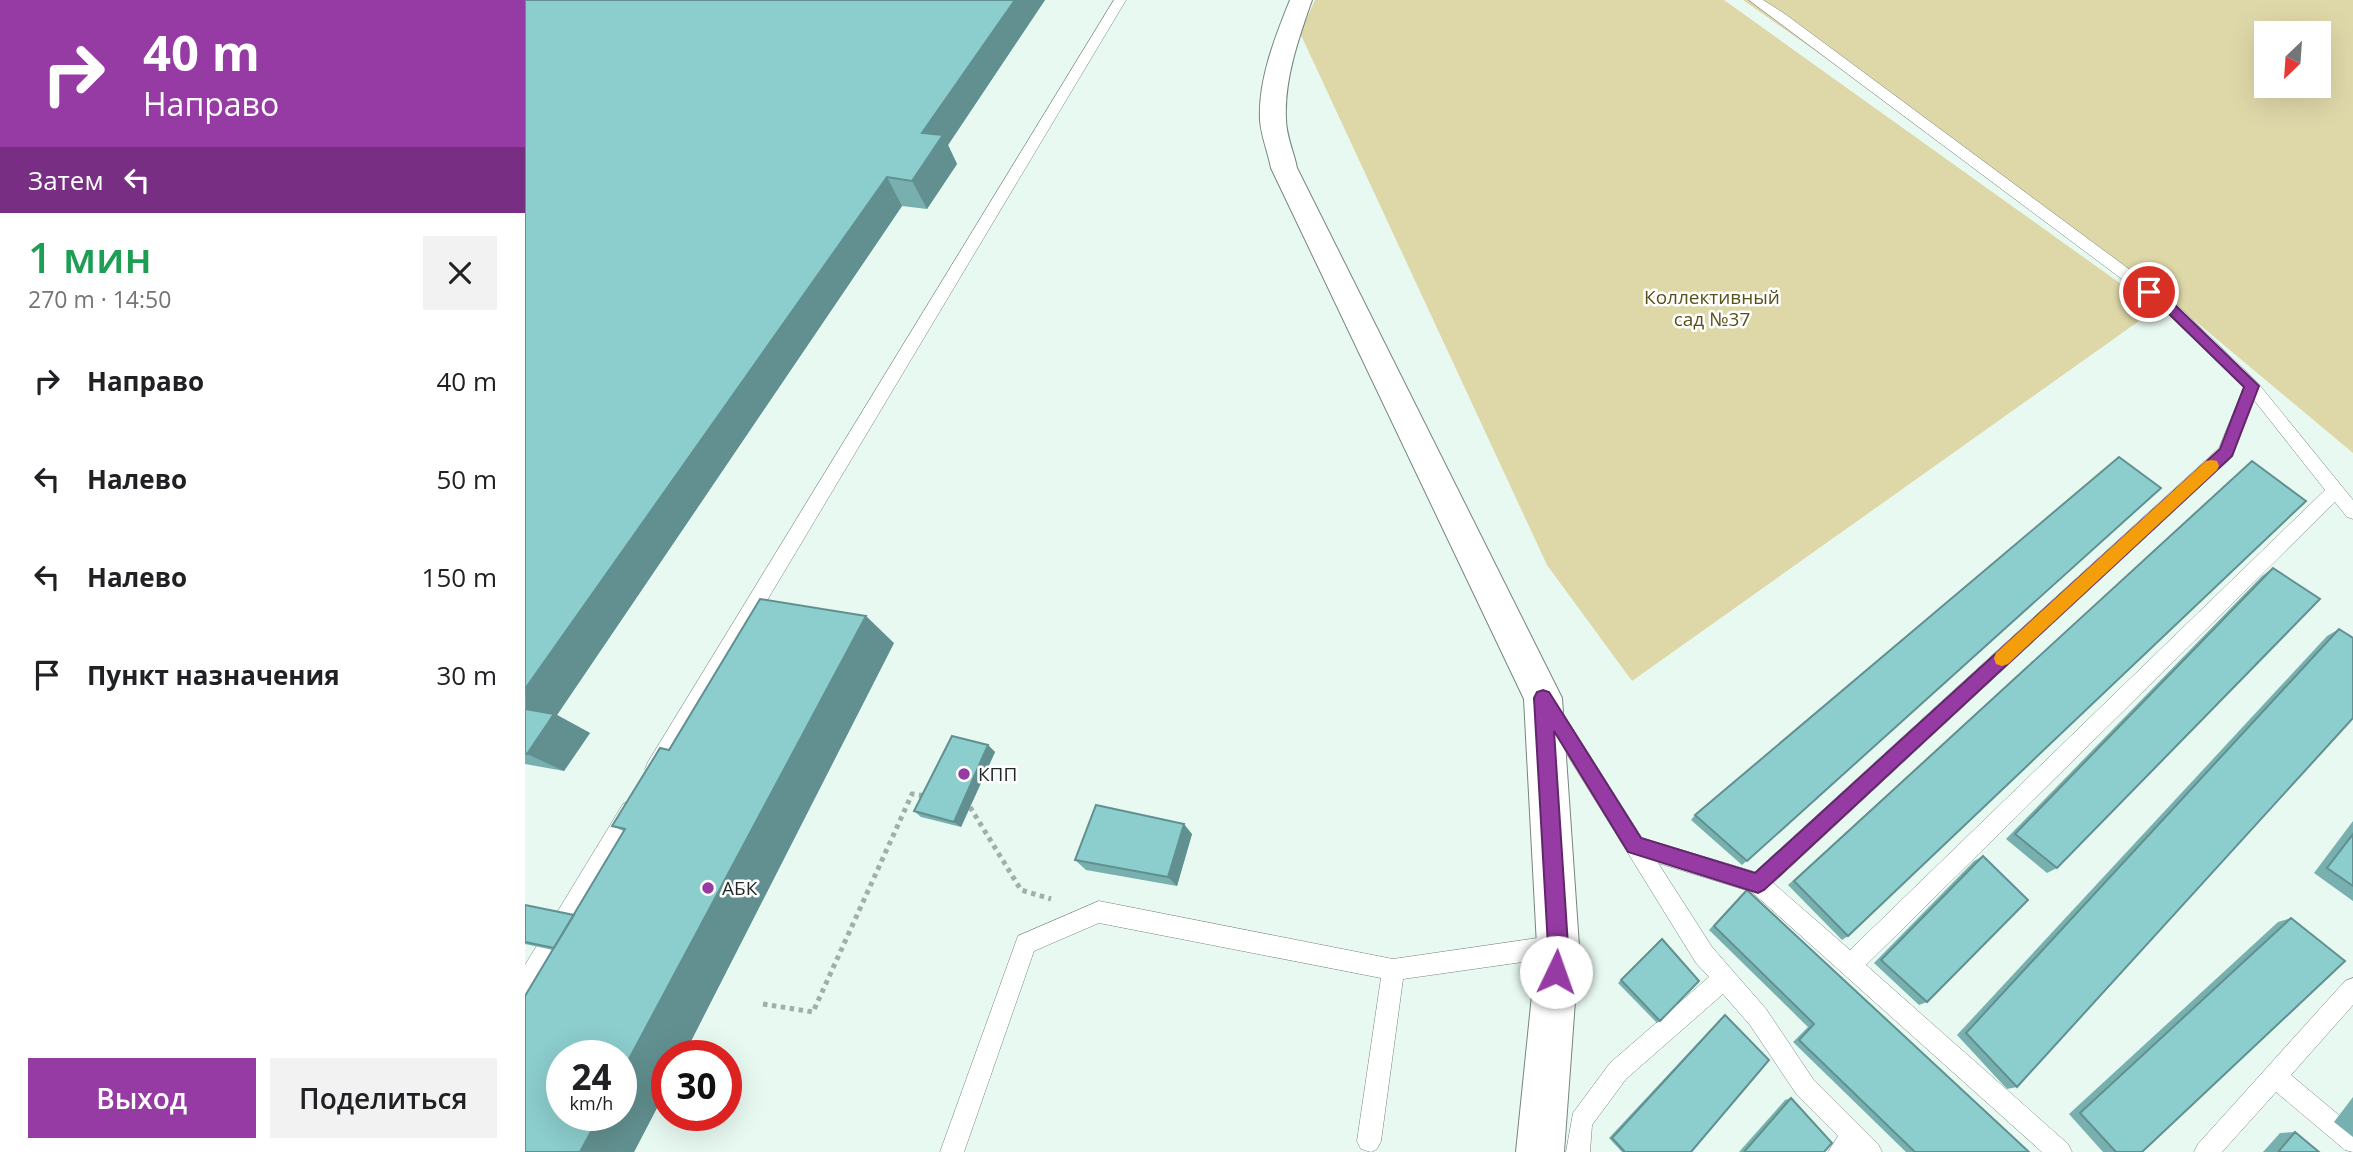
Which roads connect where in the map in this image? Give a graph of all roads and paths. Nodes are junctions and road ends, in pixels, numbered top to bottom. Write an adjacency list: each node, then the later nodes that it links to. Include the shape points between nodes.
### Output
1 (1120, 0): 17 (lane)
2 (1301, 0): 7 (street, via 1275,98 1273,121 1284,168)
3 (1755, 0): 4 (lane, via 2171,308)
4 (2252, 386): 5 (lane); 11 (lane, via 2226,452)
5 (2335, 491): 6 (lane); 14 (lane)
6 (2353, 512)
7 (1543, 698): 10 (lane); 13 (street)
8 (931, 797): 19 (path, via 912,793 813,1012)
9 (970, 807): 12 (path, via 1021,890)
10 (1635, 846): 11 (lane); 16 (lane)
11 (1758, 883): 14 (lane)
12 (1099, 912): 15 (lane); 24 (lane, via 1026,944)
13 (1558, 946): 15 (lane); 25 (street)
14 (1849, 966): 27 (lane)
15 (1393, 970): 21 (lane)
16 (1724, 979): 23 (lane); 26 (lane, via 1618,1071 1580,1121)
17 (525, 985)
18 (2353, 989): 20 (lane)
19 (763, 1004)
20 (2275, 1076): 22 (lane); 28 (lane)
21 (1369, 1141)
22 (2353, 1142)
23 (1855, 1147)
24 (952, 1152)
25 (1540, 1152)
26 (1579, 1152)
27 (2060, 1152)
28 (2206, 1152)

